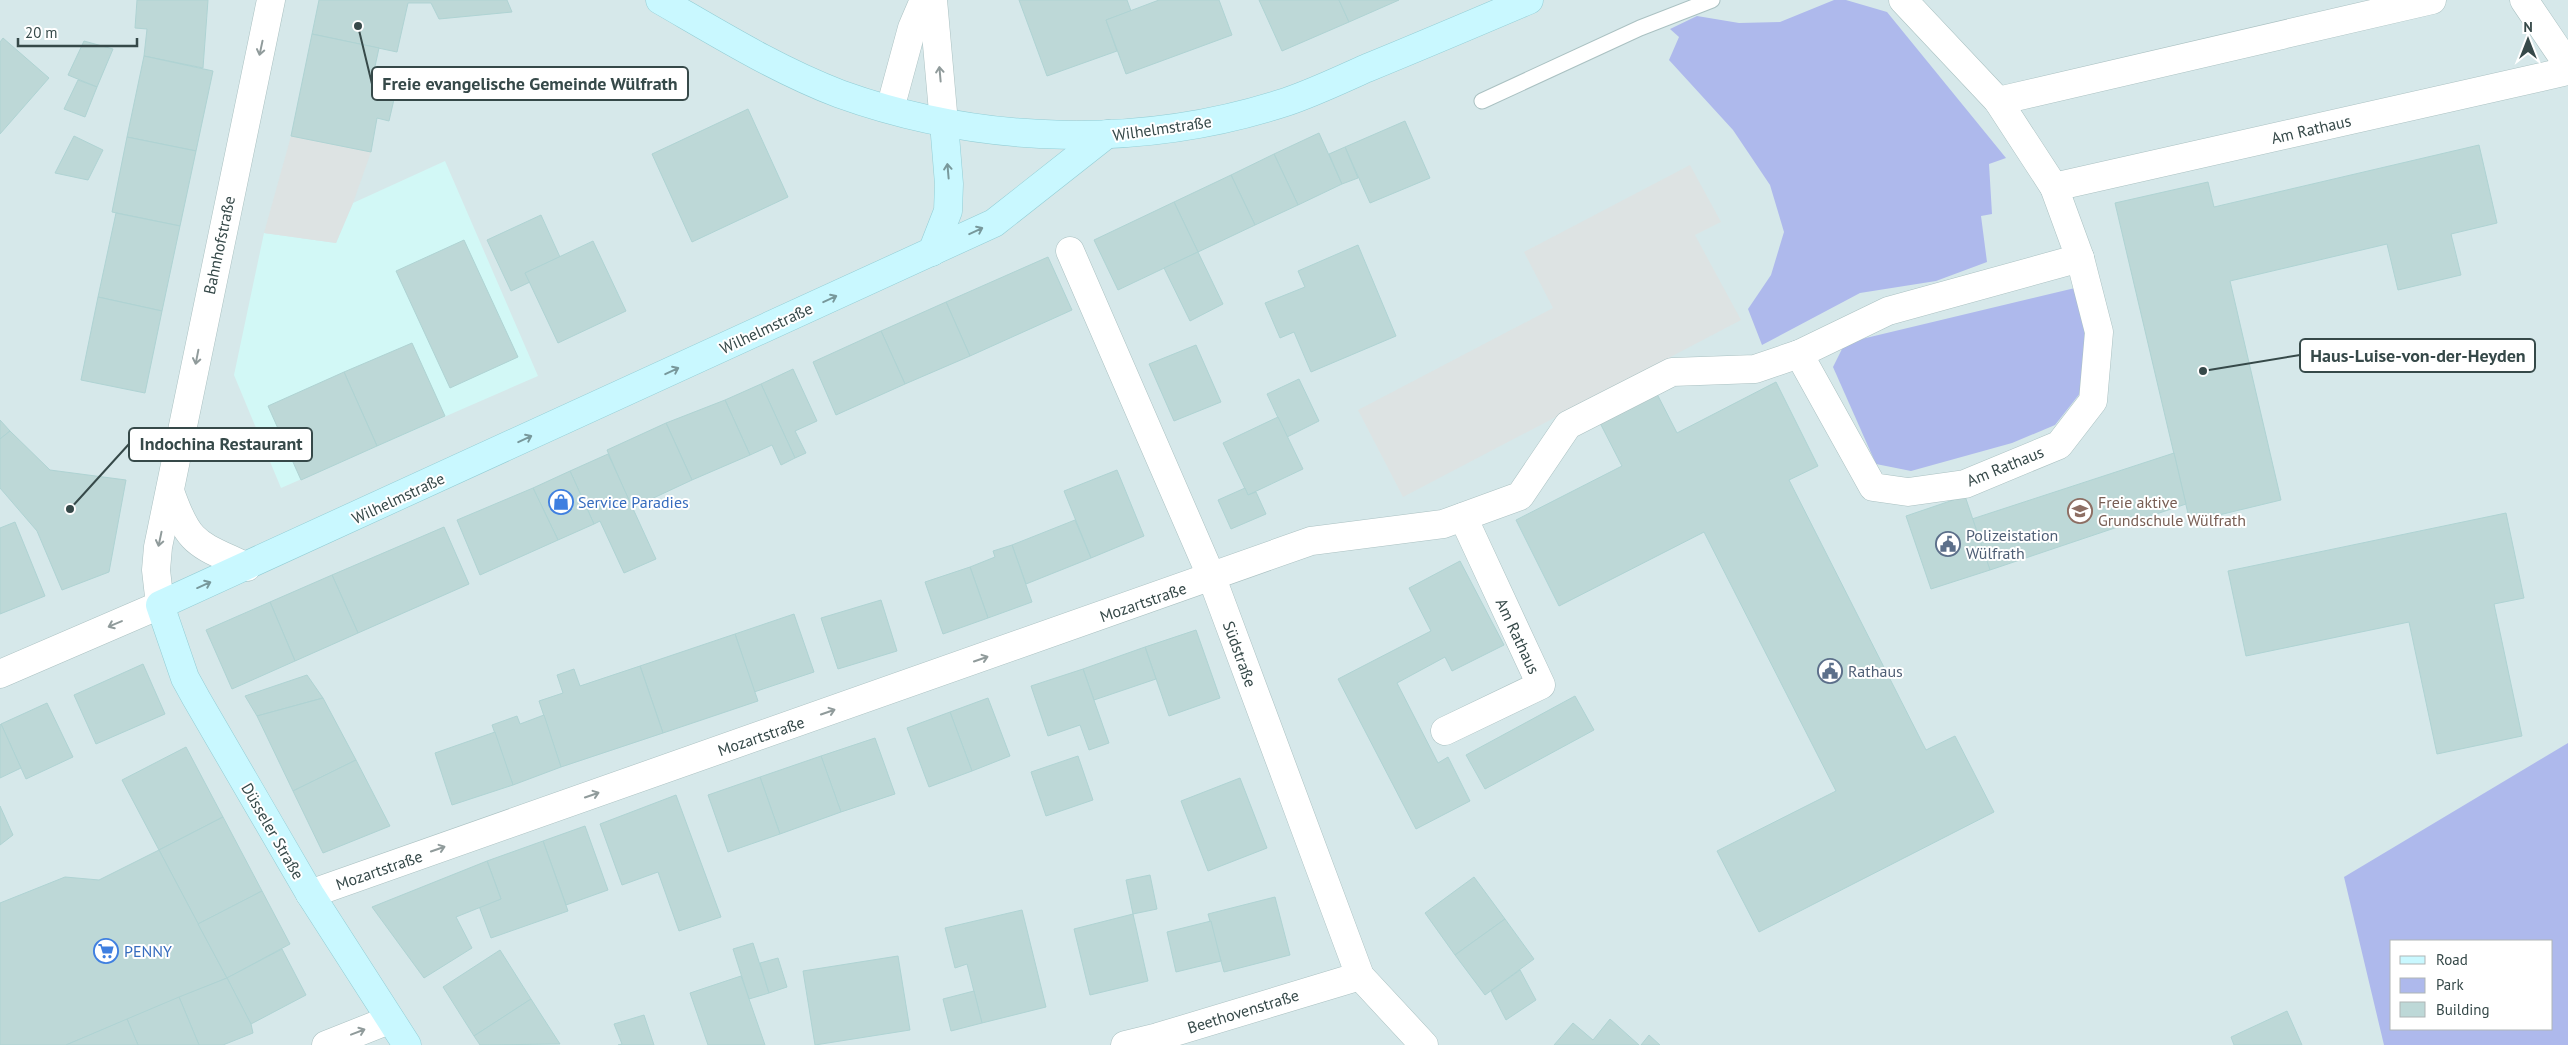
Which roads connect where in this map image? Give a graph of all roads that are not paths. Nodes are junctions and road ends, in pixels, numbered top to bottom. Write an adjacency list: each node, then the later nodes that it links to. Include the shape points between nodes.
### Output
1 (271, 0): 22 (street, Bahnhofstraße, one-way to 22)
2 (660, 0): 14 (main road, via 771,64 840,93)
3 (924, 0): 14 (street, via 912,28)
4 (933, 0): 15 (street, one-way to 4)
5 (1529, 0): 16 (main road, Wilhelmstraße, via 1288,102 1211,122)
6 (1712, 0): 12 (lane, via 1640,28)
7 (1903, 0): 13 (street, Am Rathaus)
8 (2432, 0): 13 (street)
9 (2524, 0): 10 (street)
10 (2568, 65)
11 (2568, 71): 17 (street, Am Rathaus)
12 (1482, 101)
13 (1998, 101): 17 (street, Am Rathaus)
14 (890, 109): 15 (main road)
15 (944, 122): 16 (main road, via 1014,132); 19 (main road, one-way to 15, via 948,211)
16 (1108, 134): 19 (main road, Wilhelmstraße, one-way to 16, via 994,223)
17 (2054, 188): 20 (street, Am Rathaus)
18 (1070, 251): 25 (street, Südstraße)
19 (932, 252): 24 (main road, Wilhelmstraße, one-way to 19)
20 (2080, 258): 21 (street, via 1888,311); 21 (street, Am Rathaus, via 2099,332 2093,401 2059,445 1965,484 1908,492 1873,487)
21 (1799, 354): 23 (street, via 1755,369 1672,372 1568,425 1520,496)
22 (170, 491): 24 (street, via 181,522 196,542); 26 (street, Bahnhofstraße, one-way to 26, via 157,554)
23 (1463, 517): 25 (street, via 1443,524 1311,541); 28 (street, Am Rathaus, via 1541,685)
24 (248, 567): 26 (main road, Wilhelmstraße, one-way to 24)
25 (1212, 578): 29 (street, Mozartstraße, one-way to 25); 30 (street, Südstraße)
26 (160, 605): 27 (street, Wilhelmstraße, one-way to 27); 29 (main road, Düsseler Straße, via 185,678)
27 (0, 674)
28 (1445, 731)
29 (310, 894): 31 (main road, Düsseler Straße)
30 (1360, 976): 34 (street, Beethovenstraße); 35 (street, Südstraße)
31 (389, 1020): 32 (street, one-way to 31); 33 (main road, Düsseler Straße)
32 (326, 1045)
33 (407, 1045)
34 (1125, 1045)
35 (1424, 1045)

